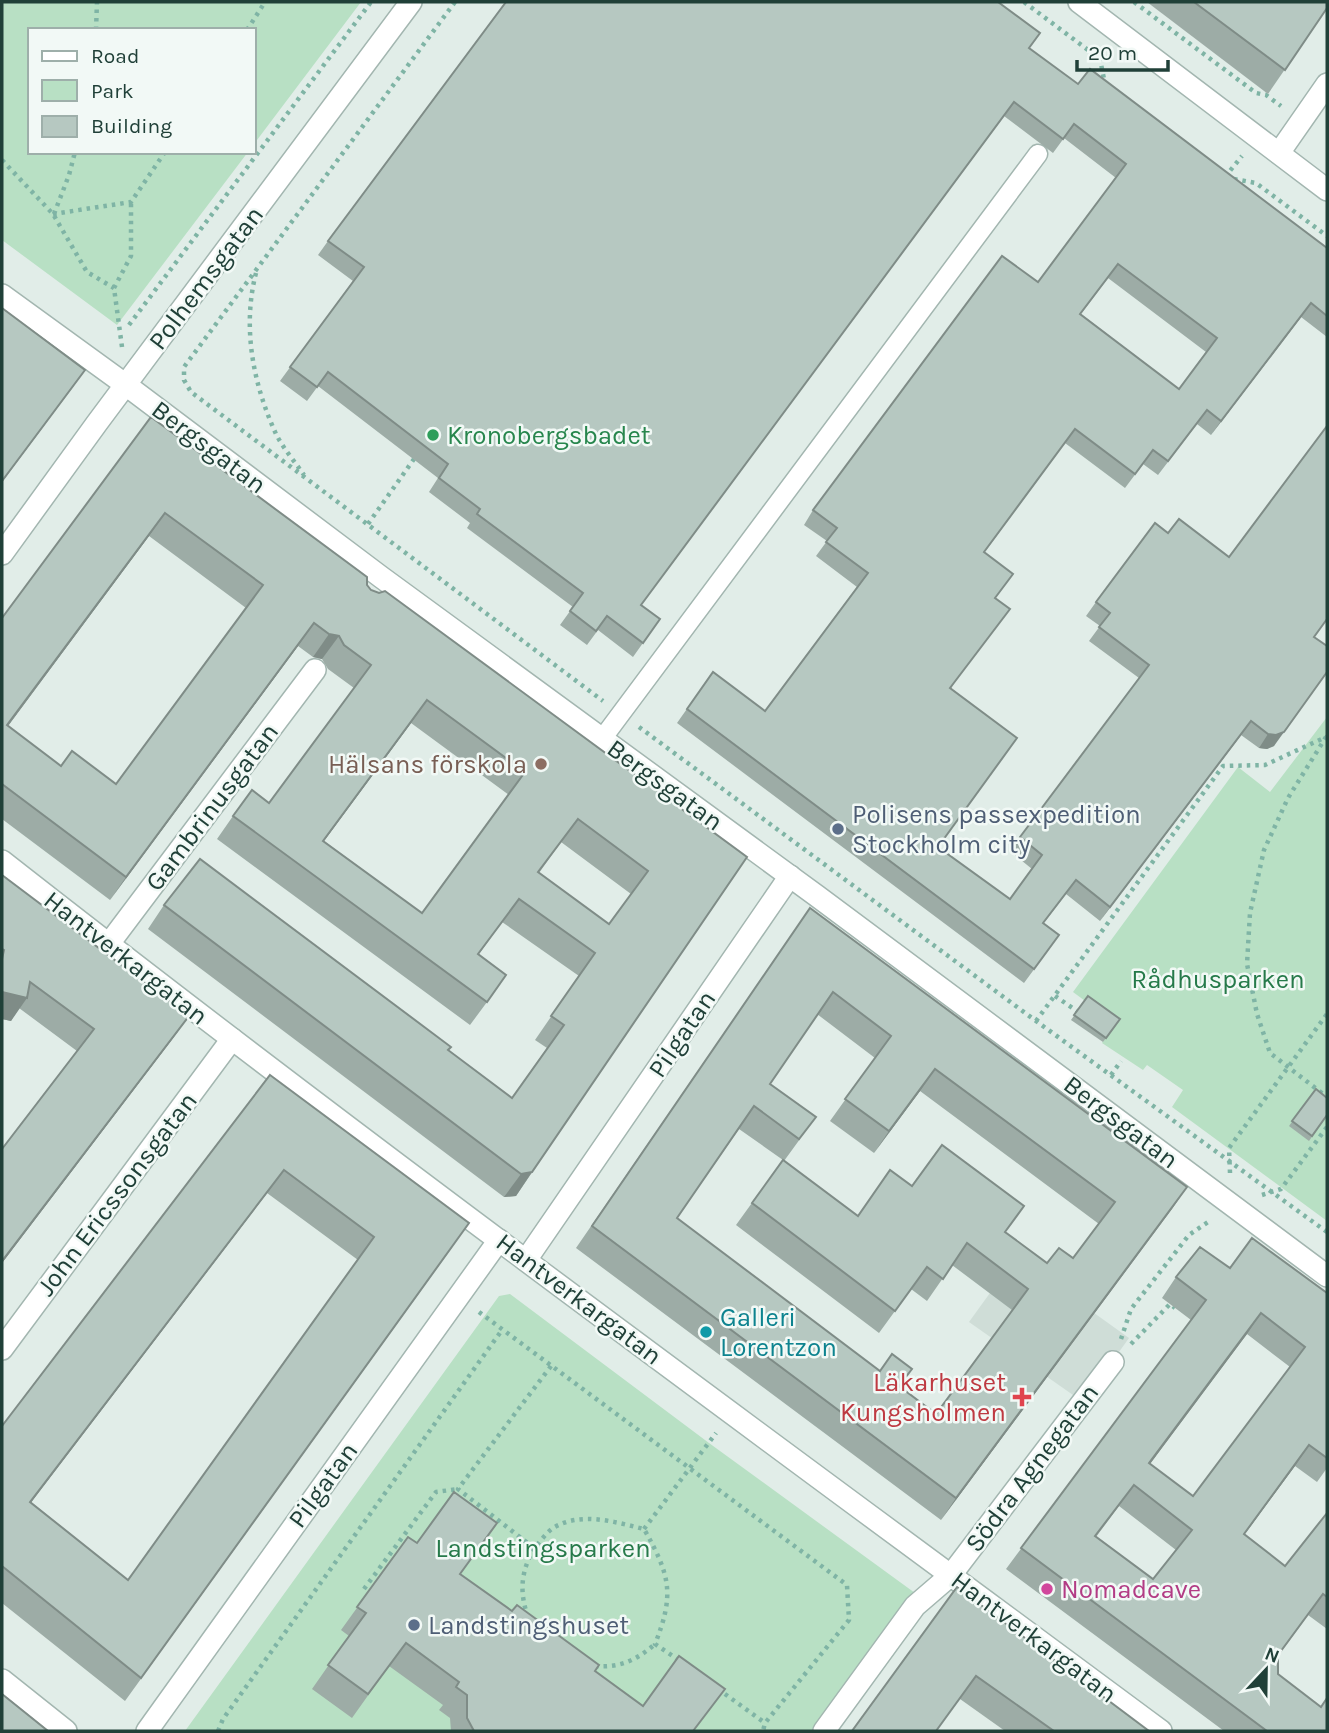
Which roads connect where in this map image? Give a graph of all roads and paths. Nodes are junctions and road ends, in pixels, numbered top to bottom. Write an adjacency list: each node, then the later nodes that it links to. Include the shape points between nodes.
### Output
1 (97, 2): 8 (path)
2 (265, 2): 9 (path)
3 (371, 2): 27 (path)
4 (411, 2): 28 (street, Polhemsgatan)
5 (1024, 2): 11 (path, via 1100,59)
6 (1079, 2): 13 (street)
7 (1134, 2): 12 (path, via 1256,93)
8 (96, 28)
9 (248, 28)
10 (1327, 84): 12 (street)
11 (1107, 91)
12 (1302, 121): 13 (street)
13 (1279, 153): 19 (street)
14 (74, 154): 21 (path)
15 (164, 154): 20 (path)
16 (1038, 154): 35 (lane)
17 (2, 160): 21 (path)
18 (1214, 170): 22 (path, via 1225,178 1256,183)
19 (1327, 190)
20 (131, 202): 21 (path); 24 (path, via 131,256)
21 (53, 214): 24 (path, via 87,272)
22 (1327, 236)
23 (257, 268): 30 (path, via 249,315 254,367 277,436)
24 (114, 288): 26 (path)
25 (2, 295): 28 (street, Bergsgatan)
26 (120, 325)
27 (129, 325)
28 (127, 385): 32 (street, Polhemsgatan); 35 (street, Bergsgatan, via 375,585)
29 (414, 459): 31 (path)
30 (306, 479)
31 (368, 524)
32 (2, 554)
33 (315, 670): 38 (street, Gambrinusgatan)
34 (1327, 737): 39 (path, via 1265,765 1223,766); 45 (path, via 1287,798 1264,850 1250,913 1247,964 1257,1014 1270,1053)
35 (602, 739): 37 (street, Bergsgatan)
36 (2, 861): 38 (street, Hantverkargatan)
37 (790, 876): 51 (street, Bergsgatan); 53 (street, Pilgatan)
38 (108, 945): 43 (street, Hantverkargatan)
39 (1054, 996): 40 (path); 42 (path)
40 (1077, 1011)
41 (1327, 1014): 45 (path)
42 (1036, 1021)
43 (232, 1039): 52 (street, Hantverkargatan); 58 (street, John Ericssonsgatan)
44 (1121, 1061): 46 (path)
45 (1287, 1068): 47 (path); 51 (path, via 1228,1148)
46 (1111, 1075)
47 (1321, 1092): 48 (path); 49 (path, via 1317,1097)
48 (1327, 1097)
49 (1322, 1101)
50 (1327, 1127): 51 (path, Södra Agnegatan, via 1281,1189)
51 (1232, 1205): 54 (street, Bergsgatan); 59 (path, Södra Agnegatan, via 1189,1235 1131,1309)
52 (499, 1240): 53 (street, Hantverkargatan); 55 (street, Pilgatan)
53 (526, 1260): 61 (street, Hantverkargatan)
54 (1327, 1276)
55 (458, 1297): 57 (path); 76 (street, Pilgatan)
56 (1175, 1308): 59 (path, via 1170,1304)
57 (502, 1330): 60 (path); 77 (path)
58 (2, 1349)
59 (1113, 1362): 66 (street, Södra Agnegatan)
60 (551, 1366): 62 (path); 63 (path)
61 (732, 1413): 62 (path); 66 (street, Hantverkargatan)
62 (689, 1469): 64 (path); 74 (path, via 847,1585 849,1620)
63 (458, 1489): 65 (path); 67 (path, via 436,1492)
64 (644, 1529): 65 (path, via 582,1518 553,1528); 69 (path, via 661,1559 668,1588 665,1619)
65 (534, 1548): 68 (path, via 521,1583)
66 (951, 1575): 79 (street, Södra Agnegatan, via 915,1606); 80 (street, Hantverkargatan)
67 (364, 1589)
68 (530, 1622)
69 (655, 1644): 70 (path, via 643,1655 612,1667); 71 (path)
70 (586, 1665)
71 (688, 1668)
72 (2, 1680): 75 (street)
73 (710, 1684): 74 (path)
74 (765, 1723): 78 (path)
75 (66, 1731)
76 (148, 1731)
77 (218, 1731)
78 (763, 1731)
79 (824, 1731)
80 (1161, 1731)

